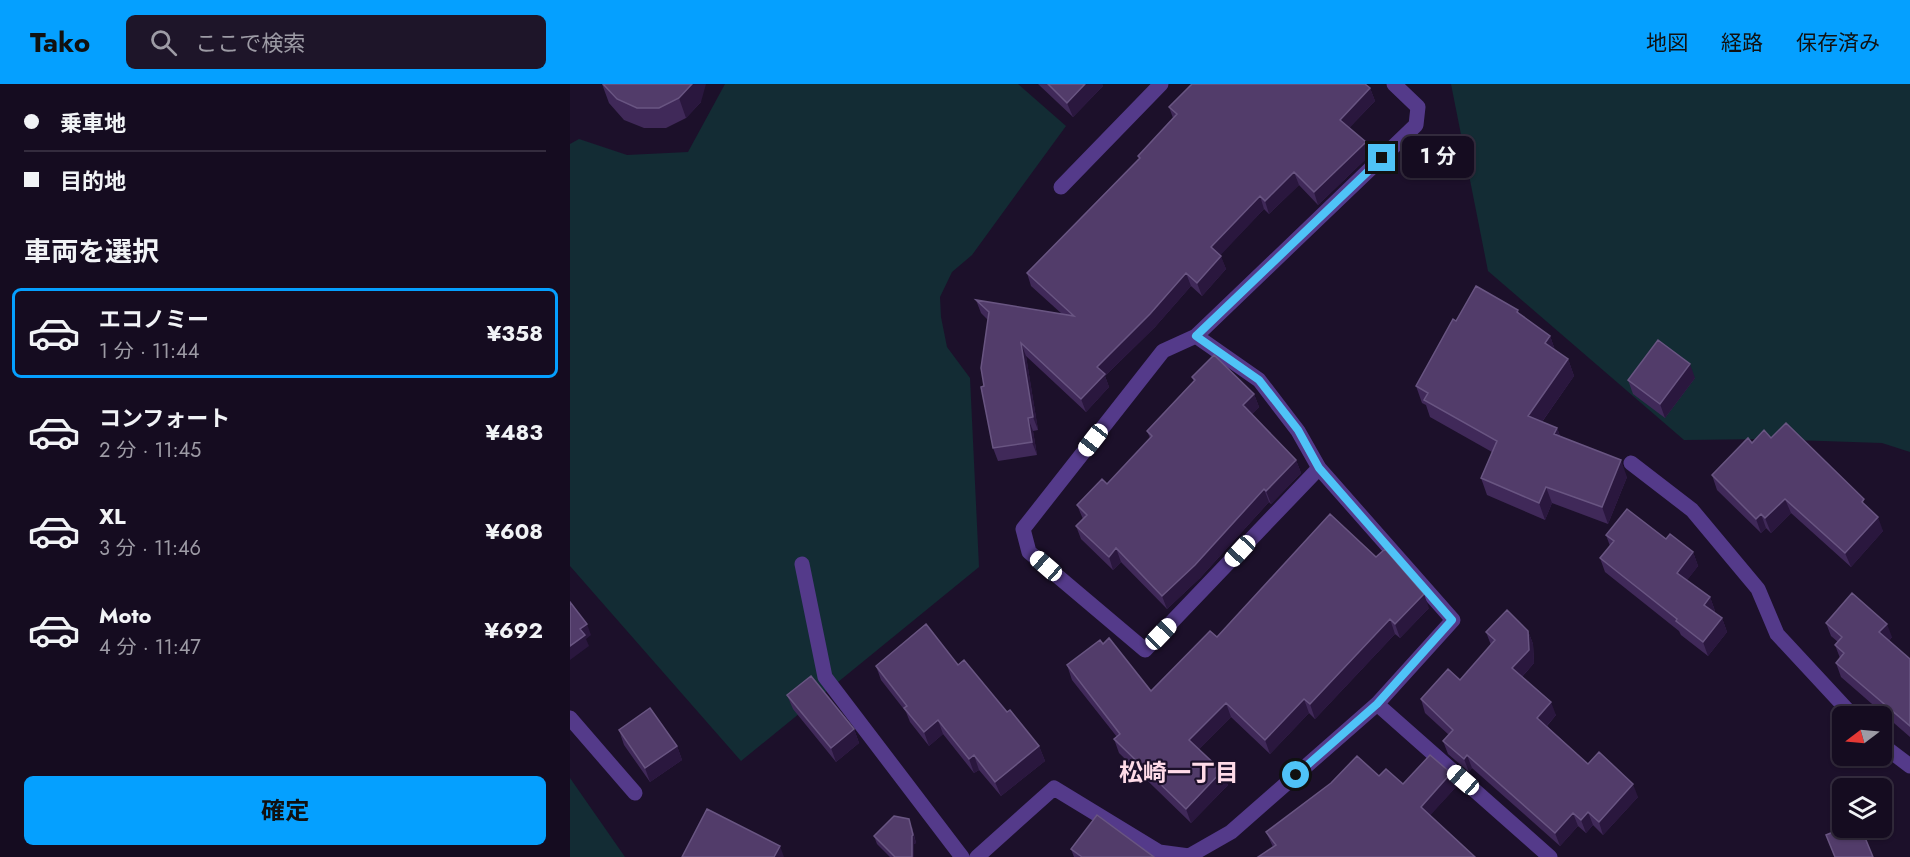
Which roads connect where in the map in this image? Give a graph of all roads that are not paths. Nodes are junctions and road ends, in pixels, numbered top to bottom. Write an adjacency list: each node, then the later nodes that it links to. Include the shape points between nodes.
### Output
1 (1161, 84): 3 (street)
2 (1394, 84): 4 (street, via 1418,107 1416,125)
3 (1061, 187)
4 (1196, 336): 6 (street, via 1259,380 1298,430); 6 (street, via 1163,351 1023,529 1029,552 1145,650)
5 (1631, 463): 9 (street, via 1692,510 1758,589 1777,634)
6 (1319, 468): 8 (street, via 1452,620)
7 (802, 564): 14 (street, via 825,677)
8 (1377, 704): 15 (street, via 1231,832 1189,856 1160,852 1054,788); 16 (street)
9 (1844, 706)
10 (570, 718): 13 (street)
11 (1892, 752): 12 (street)
12 (1910, 766)
13 (635, 793)
14 (962, 857)
15 (977, 857)
16 (1550, 857)

